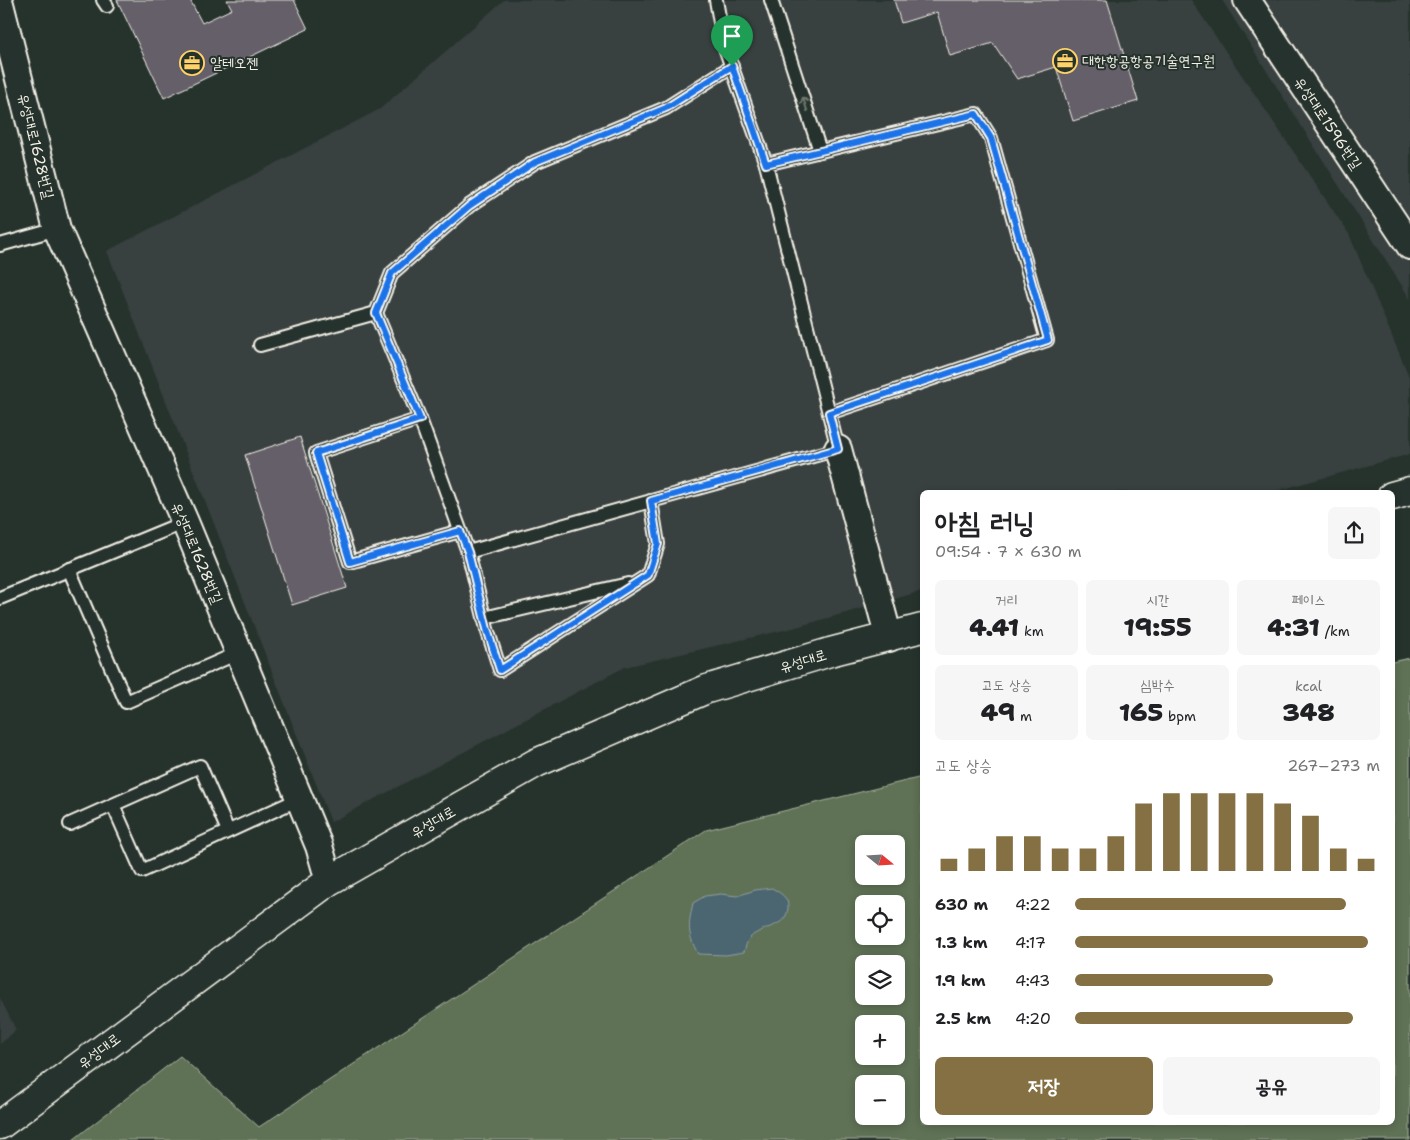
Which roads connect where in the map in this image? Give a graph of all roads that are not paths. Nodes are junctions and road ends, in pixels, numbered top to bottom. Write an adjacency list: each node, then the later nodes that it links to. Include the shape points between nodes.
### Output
1 (716, 0): 5 (lane, via 724,45)
2 (771, 0): 6 (lane, one-way to 2)
3 (1247, 0): 10 (street, 유성대로1596번길)
4 (0, 4): 8 (street, 유성대로1628번길)
5 (732, 66): 7 (lane); 11 (lane, via 666,108 535,162 469,206 392,273)
6 (820, 150): 7 (lane); 13 (lane, via 976,114 991,138 1048,340)
7 (766, 164): 13 (lane)
8 (57, 229): 9 (lane); 19 (street, 유성대로1628번길)
9 (0, 245)
10 (1410, 246)
11 (376, 313): 12 (lane); 14 (lane)
12 (260, 345)
13 (829, 413): 15 (lane)
14 (420, 419): 20 (lane); 20 (lane, via 316,453 350,562)
15 (838, 449): 18 (lane); 27 (street)
16 (1410, 491): 17 (main road)
17 (1395, 495)
18 (651, 501): 21 (lane); 23 (lane, via 658,544 648,575)
19 (184, 522): 22 (lane); 28 (street, 유성대로1628번길)
20 (460, 531): 21 (lane)
21 (468, 552): 25 (lane)
22 (69, 570): 24 (lane); 28 (lane, via 126,702)
23 (638, 582): 25 (lane); 25 (lane, via 500,670)
24 (0, 598)
25 (484, 618)
26 (920, 629): 27 (main road, 유성대로)
27 (889, 638): 33 (main road, 유성대로, via 707,689 653,712 536,763)
28 (238, 652): 29 (street, 유성대로1628번길)
29 (299, 799): 32 (lane); 33 (street, 유성대로1628번길, via 319,846)
30 (113, 805): 31 (lane); 32 (lane, via 200,766); 32 (lane, via 142,871)
31 (70, 824)
32 (228, 831)
33 (329, 881): 34 (main road, 유성대로)
34 (0, 1125)

